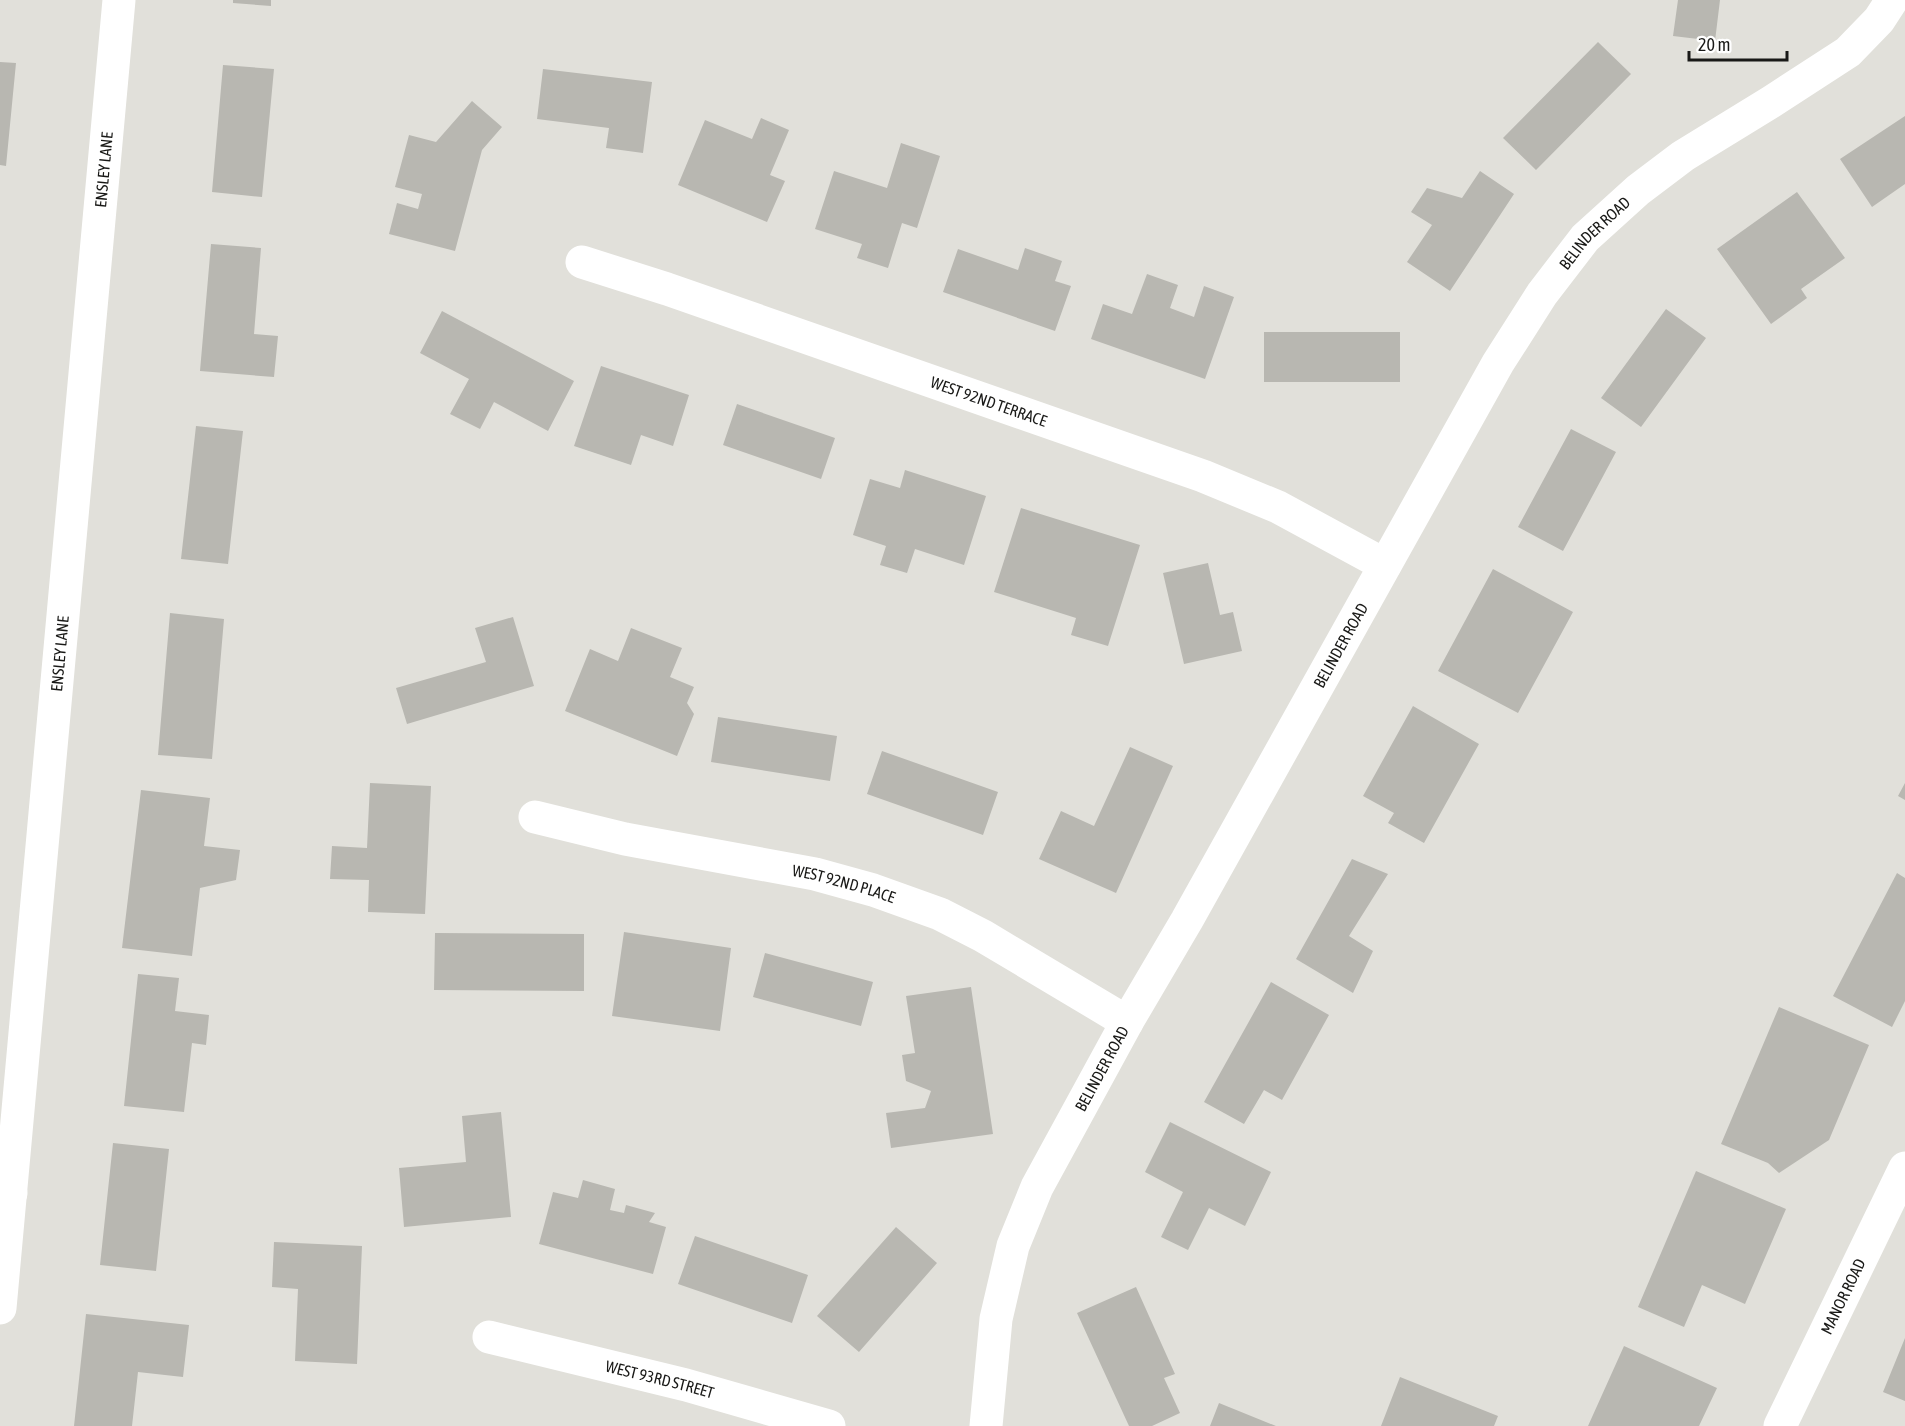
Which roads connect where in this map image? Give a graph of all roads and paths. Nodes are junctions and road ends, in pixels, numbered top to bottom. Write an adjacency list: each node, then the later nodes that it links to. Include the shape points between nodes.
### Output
1 (119, 0): 8 (street, ENSLEY LANE)
2 (1892, 0): 4 (street, BELINDER ROAD, via 1848,52 1683,156 1585,238 1542,294 1498,363)
3 (582, 262): 4 (street, WEST 92ND TERRACE, via 1203,477 1278,507)
4 (1385, 566): 6 (street, BELINDER ROAD)
5 (535, 818): 6 (street, WEST 92ND PLACE, via 815,874 873,890 940,914 983,936)
6 (1127, 1022): 12 (street, BELINDER ROAD, via 1037,1187 1012,1246 996,1319)
7 (1905, 1168): 13 (street, MANOR ROAD)
8 (5, 1193): 9 (street, ENSLEY LANE)
9 (0, 1308)
10 (489, 1337): 11 (street, WEST 93RD STREET, via 686,1385)
11 (829, 1426)
12 (986, 1426)
13 (1780, 1426)

